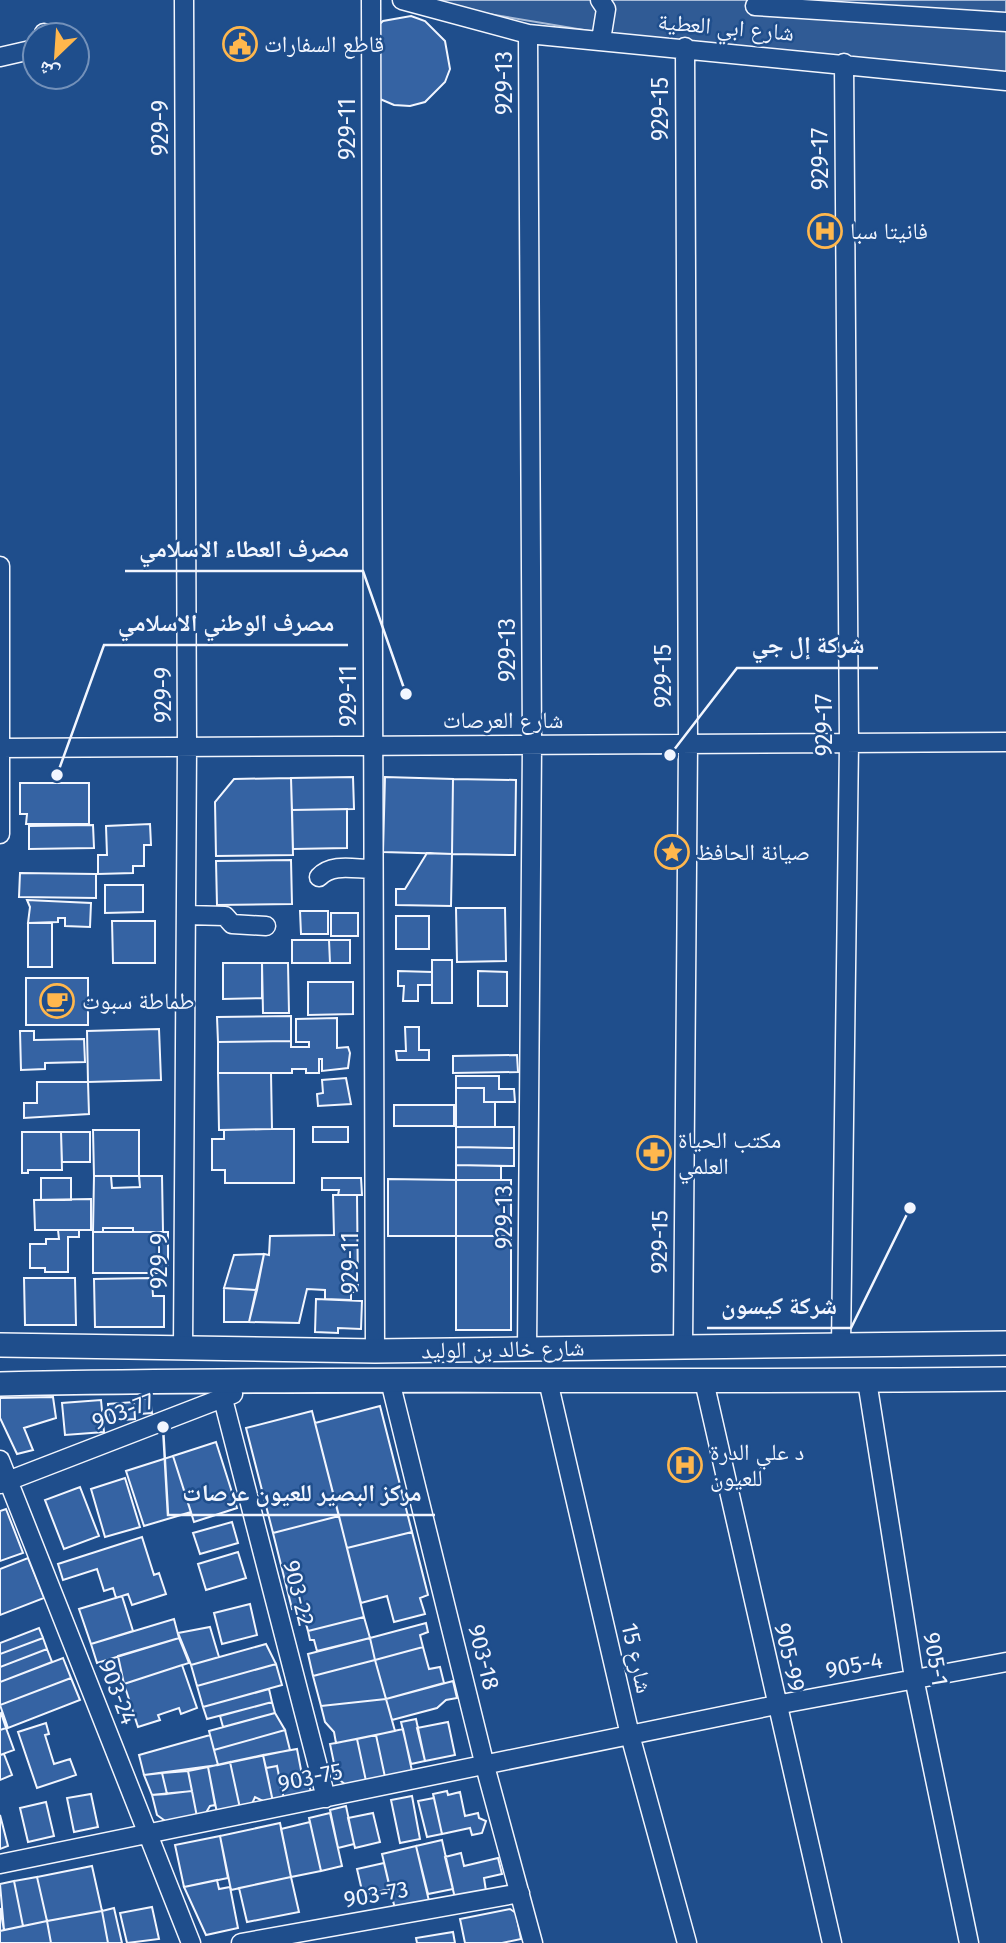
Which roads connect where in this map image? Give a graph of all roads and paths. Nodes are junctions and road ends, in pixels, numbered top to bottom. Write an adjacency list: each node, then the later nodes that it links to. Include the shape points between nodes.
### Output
1 (184, 0): 20 (street, 929-9)
2 (371, 0): 19 (street, 929-11)
3 (402, 0): 7 (street, شارع ابي العطية)
4 (600, 0): 8 (street, via 606,9)
5 (755, 6): 6 (street)
6 (1006, 22)
7 (528, 34): 8 (street, شارع ابي العطية); 18 (street, 929-13)
8 (601, 40): 9 (street, شارع ابي العطية)
9 (685, 47): 12 (street, شارع ابي العطية); 17 (street, 929-15)
10 (21, 52): 11 (street)
11 (0, 57)
12 (844, 63): 13 (street, شارع ابي العطية); 16 (street, 929-17)
13 (1006, 81)
14 (0, 566): 21 (street)
15 (1006, 742): 16 (street, شارع العرصات)
16 (849, 743): 17 (street, شارع العرصات); 30 (street, 929-17)
17 (688, 744): 18 (street, شارع العرصات); 29 (street, 929-15)
18 (532, 745): 19 (street, شارع العرصات); 32 (street, 929-13)
19 (372, 746): 20 (street, شارع العرصات); 23 (street, 929-11)
20 (187, 747): 21 (street, شارع العرصات); 25 (street, 929-9)
21 (0, 748): 22 (street)
22 (0, 835)
23 (372, 869): 24 (street, via 337,868 325,870); 33 (street, 929-11)
24 (319, 877)
25 (186, 915): 26 (street, via 225,916 232,924); 31 (street, 929-9)
26 (267, 926)
27 (1006, 1343): 30 (main road, شارع خالد بن الوليد)
28 (0, 1345): 31 (main road, شارع خالد بن الوليد)
29 (683, 1346): 30 (main road, شارع خالد بن الوليد); 32 (main road, شارع خالد بن الوليد)
30 (841, 1346)
31 (183, 1347): 33 (main road, شارع خالد بن الوليد)
32 (527, 1350): 33 (main road, شارع خالد بن الوليد)
33 (375, 1351)
34 (261, 1378): 36 (main road, شارع خالد بن الوليد); 40 (main road, شارع خالد بن الوليد); 41 (street, 903-77)
35 (1006, 1379): 39 (main road, شارع خالد بن الوليد)
36 (390, 1381): 37 (main road, شارع خالد بن الوليد); 48 (street, 903-18)
37 (548, 1381): 38 (main road, شارع خالد بن الوليد); 47 (street, شارع 15)
38 (704, 1381): 39 (main road, شارع خالد بن الوليد); 46 (street, 905-99)
39 (867, 1381): 45 (street, 905-1)
40 (0, 1384)
41 (223, 1399): 43 (street, 903-77); 49 (street, 903-22)
42 (0, 1460): 43 (street, 903-24)
43 (4, 1482): 50 (street, 903-24)
44 (1006, 1662): 45 (street, 905-4)
45 (914, 1678): 46 (street, 905-4); 58 (street, 905-1)
46 (776, 1705): 47 (street, 905-4); 57 (street, 905-99)
47 (630, 1735): 48 (street, 903-75); 56 (street, شارع 15)
48 (485, 1766): 49 (street, 903-75); 52 (street, 903-18)
49 (326, 1798): 50 (street, 903-75)
50 (148, 1835): 51 (street, 903-75); 53 (street, 903-24)
51 (0, 1864)
52 (520, 1892): 54 (street, 903-73); 55 (street, 903-18)
53 (191, 1943)
54 (241, 1943)
55 (533, 1943)
56 (687, 1943)
57 (832, 1943)
58 (970, 1943)

